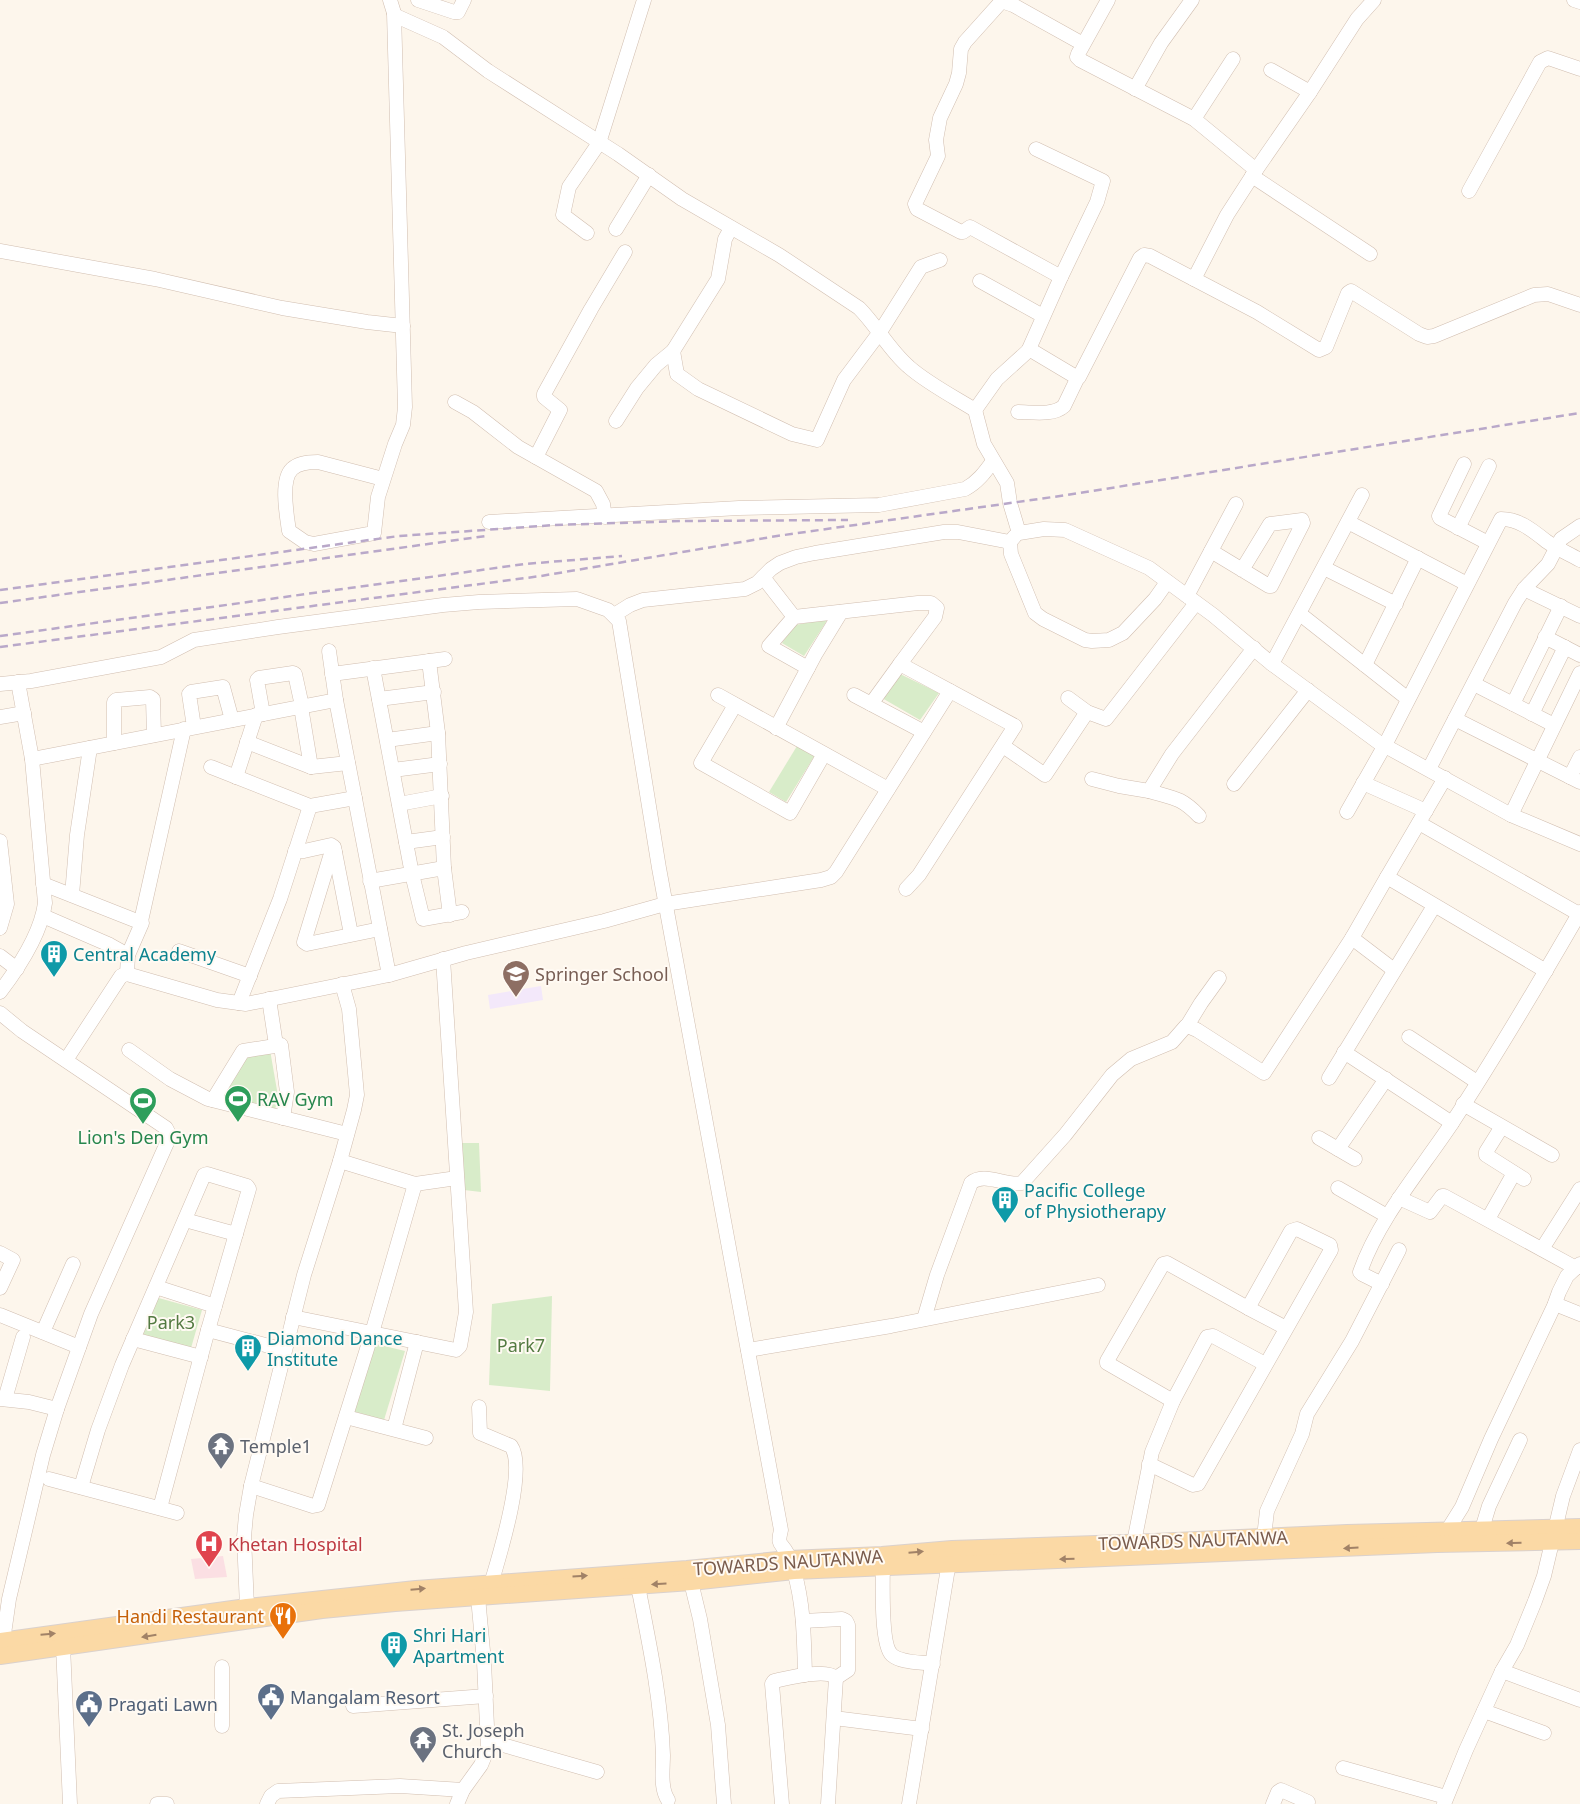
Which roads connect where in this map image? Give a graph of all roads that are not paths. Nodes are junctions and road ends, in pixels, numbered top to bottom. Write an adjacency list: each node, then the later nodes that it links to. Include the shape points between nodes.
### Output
1 (418, 0): 2 (street, via 454,12 460,10)
2 (464, 0)
3 (644, 0): 17 (street)
4 (1192, 0): 14 (street, via 1161,43)
5 (1374, 0): 15 (street, via 1357,19)
6 (1574, 0): 8 (street)
7 (1104, 1): 10 (street)
8 (1580, 2)
9 (392, 7): 17 (street, via 443,37); 34 (street)
10 (1083, 44): 14 (street, via 1077,57 1080,60); 29 (street, via 1013,5 1000,3 961,49 956,84 940,118 936,140 938,156 916,204 917,209 961,232 970,227)
11 (1233, 59): 16 (street)
12 (1580, 69): 21 (street, via 1548,58 1540,62)
13 (1271, 70): 15 (street)
14 (1136, 89): 16 (street)
15 (1310, 92): 19 (street)
16 (1194, 119): 19 (street)
17 (599, 143): 20 (street); 24 (street, via 569,187 563,215)
18 (1036, 150): 29 (street, via 1103,181 1097,202)
19 (1254, 173): 27 (street); 30 (street, via 1227,215)
20 (649, 175): 22 (street); 23 (street)
21 (1469, 191)
22 (731, 228): 35 (street, via 849,300); 37 (street, via 725,240 718,278)
23 (616, 229)
24 (587, 233)
25 (0, 251): 34 (street, via 138,275 282,308)
26 (625, 252): 43 (street, via 544,394 560,410)
27 (1370, 254)
28 (940, 260): 35 (street, via 922,267)
29 (1061, 277): 33 (street)
30 (1194, 279): 32 (street, via 1319,350 1326,347 1351,291 1427,337 1534,295 1548,294); 38 (street, via 1150,256 1140,258)
31 (980, 281): 33 (street)
32 (1580, 305)
33 (1043, 316): 36 (street)
34 (403, 326): 47 (street, via 405,416)
35 (880, 332): 37 (street, via 844,380 817,440 792,434 698,389 677,374); 40 (street, via 910,368)
36 (1030, 350): 38 (street); 40 (street, via 997,379)
37 (673, 352): 42 (street, via 656,365)
38 (1078, 377): 41 (street, via 1060,409)
39 (455, 402): 43 (street)
40 (974, 410): 44 (street)
41 (1018, 412)
42 (616, 421)
43 (536, 457): 50 (street, via 596,491)
44 (993, 461): 50 (street, via 974,485 965,489 879,506 739,508); 55 (street, via 1007,483)
45 (1464, 464): 54 (street, via 1439,513 1440,518)
46 (1488, 466): 54 (street)
47 (383, 479): 47 (street, via 318,462 292,469 285,489 290,532 314,544 374,534 376,506)
48 (1362, 495): 52 (street)
49 (1236, 504): 58 (street)
50 (605, 517): 51 (street)
51 (489, 522)
52 (1348, 522): 59 (street); 61 (street)
53 (1580, 526): 57 (street, via 1565,535)
54 (1458, 528): 56 (street)
55 (1015, 537): 63 (street, via 944,532 796,557 780,563); 64 (street, via 1044,529 1065,530 1149,568); 64 (street, via 1011,554 1036,613 1085,640 1109,640 1123,632)
56 (1488, 543): 57 (street, via 1502,518 1528,527); 65 (street)
57 (1556, 547): 60 (street); 66 (street, via 1548,564)
58 (1211, 551): 62 (street); 67 (street)
59 (1418, 558): 65 (street); 68 (street)
60 (1580, 560)
61 (1324, 568): 68 (street); 71 (street)
62 (1242, 570): 62 (street, via 1272,585 1302,520 1270,524)
63 (763, 577): 72 (street, via 745,589 643,600); 74 (street)
64 (1167, 582): 67 (street)
65 (1466, 584): 99 (street)
66 (1524, 589): 69 (street); 91 (street)
67 (1191, 599): 77 (street); 105 (street, via 1106,719)
68 (1396, 604): 84 (street)
69 (1561, 606): 73 (street); 75 (street)
70 (841, 612): 74 (street); 82 (street, via 918,603 931,603 937,608 935,617); 86 (street)
71 (1300, 614): 83 (street); 84 (street)
72 (614, 615): 89 (street, via 577,600 443,605 194,640 161,657); 164 (street, via 619,621)
73 (1580, 616)
74 (794, 617): 86 (street, via 769,646)
75 (1546, 637): 76 (street); 102 (street)
76 (1565, 647): 79 (street); 107 (street)
77 (1254, 648): 83 (street); 141 (street, via 1172,754)
78 (329, 651): 88 (street)
79 (1580, 655)
80 (445, 659): 81 (street)
81 (429, 661): 85 (street); 94 (street)
82 (900, 664): 93 (street); 101 (street)
83 (1272, 664): 92 (street)
84 (1365, 665): 99 (street)
85 (373, 668): 88 (street); 98 (street)
86 (808, 668): 114 (street)
87 (1580, 673): 112 (street)
88 (332, 674): 100 (street)
89 (18, 682): 90 (street); 106 (street)
90 (0, 684)
91 (1474, 684): 102 (street); 110 (street)
92 (1308, 690): 121 (street); 139 (street)
93 (950, 691): 116 (street); 122 (street, via 1014,725)
94 (434, 692): 98 (street); 115 (street)
95 (854, 694): 101 (street)
96 (718, 695): 103 (street)
97 (1068, 698): 105 (street)
98 (379, 699): 118 (street)
99 (1408, 699): 121 (street)
100 (336, 700): 104 (street); 128 (street)
101 (871, 704): 116 (street)
102 (1513, 704): 107 (street)
103 (735, 705): 114 (street); 124 (street, via 702,764 772,803 791,812)
104 (301, 706): 108 (street); 108 (street, via 296,674 259,678); 131 (street)
105 (1087, 712): 122 (street, via 1045,774)
106 (24, 713): 109 (street); 126 (street)
107 (1532, 714): 112 (street)
108 (260, 715): 111 (street); 119 (street)
109 (0, 716)
110 (1455, 719): 127 (street); 132 (street)
111 (232, 720): 113 (street); 113 (street, via 223,687 191,692)
112 (1554, 725): 127 (street)
113 (189, 728): 117 (street); 168 (street)
114 (776, 728): 124 (street)
115 (438, 732): 118 (street); 129 (street)
116 (924, 732): 140 (street)
117 (154, 735): 120 (street); 120 (street, via 153,698 116,700)
118 (387, 740): 133 (street)
119 (247, 742): 131 (street); 134 (street)
120 (114, 743): 123 (street)
121 (1385, 745): 132 (street); 138 (street)
122 (1003, 746): 162 (street, via 919,875)
123 (90, 748): 126 (street); 163 (street)
124 (824, 754): 140 (street)
125 (1580, 758): 137 (street)
126 (32, 759): 161 (street)
127 (1537, 761): 137 (street); 148 (street)
128 (348, 763): 131 (street); 143 (street)
129 (440, 764): 133 (street); 142 (street)
130 (211, 767): 134 (street)
131 (311, 767)
132 (1429, 769): 135 (street)
133 (393, 770): 144 (street)
134 (236, 777): 145 (street)
135 (1445, 778): 146 (street); 148 (street)
136 (1092, 779): 141 (street)
137 (1575, 780)
138 (1363, 783): 146 (street); 147 (street)
139 (1234, 784)
140 (888, 789): 164 (street, via 830,877)
141 (1149, 791): 149 (street, via 1181,800)
142 (442, 796): 144 (street); 151 (street)
143 (355, 798): 145 (street); 160 (street)
144 (399, 804): 152 (street)
145 (310, 806): 155 (street)
146 (1426, 811): 150 (street)
147 (1347, 812)
148 (1511, 815): 153 (street)
149 (1199, 816)
150 (1419, 823): 159 (street); 166 (street)
151 (443, 837): 152 (street); 157 (street)
152 (406, 842): 158 (street)
153 (1580, 844)
154 (1, 851): 169 (street, via 8,904)
155 (295, 851): 156 (street, via 331,845); 182 (street)
156 (335, 852): 171 (street); 171 (street, via 330,857 304,942)
157 (444, 868): 158 (street); 158 (street, via 456,914 423,919)
158 (412, 874): 160 (street)
159 (1387, 877): 165 (street); 172 (street)
160 (370, 881): 170 (street)
161 (43, 884): 163 (street); 167 (street)
162 (906, 889)
163 (72, 895): 168 (street)
164 (665, 904): 176 (street); 243 (street)
165 (1434, 906): 178 (street); 179 (street)
166 (1580, 913): 179 (street)
167 (43, 916): 174 (street); 177 (street)
168 (141, 921): 174 (street)
169 (0, 928)
170 (380, 929): 171 (street); 181 (street)
171 (351, 934)
172 (1352, 938): 178 (street); 189 (street, via 1264,1073)
173 (179, 951): 182 (street)
174 (128, 954): 180 (street)
175 (0, 956): 177 (street)
176 (443, 959): 181 (street); 209 (street)
177 (18, 969): 185 (street)
178 (1394, 970): 193 (street)
179 (1546, 971): 197 (street)
180 (127, 974): 187 (street, via 217,1000); 194 (street, via 121,976)
181 (388, 975): 184 (street)
182 (250, 976): 187 (street)
183 (1219, 978): 189 (street)
184 (342, 984): 186 (street); 203 (street, via 349,1009 357,1095)
185 (0, 992)
186 (269, 999): 187 (street); 191 (street)
187 (239, 1003)
188 (0, 1013): 194 (street)
189 (1187, 1026): 233 (street, via 1172,1042 1132,1059 1112,1075 1022,1183 981,1178 971,1183)
190 (1409, 1037): 197 (street)
191 (276, 1045): 198 (street, via 243,1051); 200 (street, via 282,1048 288,1092)
192 (129, 1050): 198 (street, via 170,1079)
193 (1344, 1052): 195 (street); 196 (street)
194 (66, 1060): 241 (street, via 166,1128 170,1136)
195 (1329, 1078)
196 (1386, 1080): 201 (street); 205 (street)
197 (1477, 1082): 199 (street)
198 (213, 1100): 200 (street)
199 (1463, 1104): 201 (street); 202 (street)
200 (283, 1118): 203 (street)
201 (1452, 1123): 213 (street)
202 (1502, 1128): 206 (street); 215 (street, via 1486,1156 1519,1176)
203 (347, 1134): 208 (street)
204 (1319, 1138): 205 (street)
205 (1338, 1150): 207 (street)
206 (1552, 1156)
207 (1355, 1159)
208 (340, 1162): 210 (street); 232 (street)
209 (457, 1178): 210 (street); 240 (street, via 466,1312 460,1346 456,1350)
210 (415, 1184): 237 (street)
211 (1338, 1188): 214 (street)
212 (1580, 1189): 218 (street)
213 (1399, 1198): 214 (street); 215 (street, via 1430,1212 1444,1196)
214 (1387, 1216): 223 (street, via 1360,1272)
215 (1488, 1219): 218 (street)
216 (185, 1220): 217 (street); 217 (street, via 207,1174 249,1187); 225 (street)
217 (236, 1234): 228 (street)
218 (1542, 1249): 222 (street)
219 (1399, 1250): 223 (street)
220 (0, 1253): 226 (street, via 13,1260)
221 (73, 1264): 236 (street)
222 (1578, 1266): 227 (street, via 1567,1276)
223 (1382, 1284): 265 (street, via 1307,1414 1302,1434 1267,1511)
224 (1098, 1285): 233 (street)
225 (156, 1287): 228 (street); 239 (street)
226 (0, 1288)
227 (1555, 1304): 230 (street); 263 (street, via 1462,1507)
228 (215, 1306): 235 (street)
229 (1248, 1308): 234 (street); 234 (street, via 1291,1231 1297,1229 1330,1245 1331,1250); 247 (street, via 1167,1263 1163,1264 1107,1364)
230 (1580, 1314)
231 (0, 1315): 236 (street)
232 (293, 1317): 237 (street); 242 (street)
233 (924, 1319): 243 (street)
234 (1286, 1328): 245 (street)
235 (208, 1330): 242 (street); 244 (street)
236 (42, 1332): 241 (street)
237 (372, 1333): 240 (street); 250 (street)
238 (23, 1337): 246 (street)
239 (133, 1339): 244 (street); 258 (street, via 108,1400)
240 (417, 1342): 251 (street)
241 (79, 1347): 249 (street)
242 (284, 1350): 257 (street)
243 (748, 1350): 269 (street, via 781,1530 780,1546)
244 (201, 1357): 259 (street)
245 (1265, 1364): 247 (street, via 1208,1336); 255 (street, via 1198,1484 1193,1485)
246 (2, 1401): 249 (street)
247 (1173, 1401): 255 (street)
248 (479, 1408): 272 (street, via 480,1433 511,1446 517,1462)
249 (57, 1409): 277 (street, via 8,1599)
250 (346, 1417): 251 (street); 257 (street, via 318,1505)
251 (394, 1429): 252 (street)
252 (426, 1438)
253 (1520, 1440): 262 (street)
254 (1580, 1450): 264 (street, via 1569,1476)
255 (1149, 1464): 267 (street)
256 (49, 1478): 258 (street)
257 (251, 1486): 275 (street, via 244,1537)
258 (81, 1487): 259 (street)
259 (160, 1508): 260 (street)
260 (177, 1512)
261 (1580, 1527): 264 (main road, TOWARDS NAUTANWA)
262 (1482, 1529): 263 (main road, TOWARDS NAUTANWA); 264 (main road, TOWARDS NAUTANWA)
263 (1447, 1531): 265 (main road, TOWARDS NAUTANWA)
264 (1553, 1535): 266 (main road); 268 (main road, one-way to 268, via 1297,1551); 281 (street, via 1535,1601)
265 (1264, 1537): 267 (main road, TOWARDS NAUTANWA)
266 (1580, 1541)
267 (1134, 1542): 268 (main road, TOWARDS NAUTANWA)
268 (950, 1556): 270 (main road, TOWARDS NAUTANWA); 279 (street)
269 (790, 1561): 270 (main road, TOWARDS NAUTANWA); 271 (main road); 272 (main road, TOWARDS NAUTANWA, one-way to 269); 276 (street)
270 (883, 1561): 279 (street, via 888,1650 900,1659)
271 (691, 1582): 273 (main road, one-way to 273); 303 (street, via 718,1725)
272 (492, 1584): 275 (main road, TOWARDS NAUTANWA, one-way to 272)
273 (638, 1586): 274 (main road); 296 (street, via 658,1691 664,1790)
274 (478, 1597): 278 (main road, one-way to 278, via 322,1610); 284 (street)
275 (247, 1607): 277 (main road, TOWARDS NAUTANWA, one-way to 275)
276 (803, 1621): 282 (street); 283 (street, via 846,1620 848,1670)
277 (1, 1646): 278 (main road)
278 (63, 1646): 299 (street)
279 (933, 1664): 290 (street)
280 (222, 1667): 289 (street)
281 (1502, 1672): 285 (street); 287 (street)
282 (805, 1675): 283 (street, via 831,1674); 304 (street, via 774,1681 771,1687)
283 (836, 1678): 288 (street)
284 (486, 1696): 286 (street); 292 (street)
285 (1580, 1700)
286 (353, 1706)
287 (1484, 1711): 291 (street); 297 (street)
288 (834, 1718): 290 (street); 305 (street)
289 (222, 1726)
290 (922, 1729): 306 (street)
291 (1544, 1733)
292 (489, 1741): 294 (street); 295 (street, via 484,1760)
293 (1343, 1768): 297 (street)
294 (597, 1772)
295 (461, 1800): 302 (street, via 400,1786 278,1791)
296 (668, 1800)
297 (1445, 1801)
298 (1308, 1802): 307 (street, via 1280,1790)
299 (70, 1804)
300 (157, 1804): 301 (street)
301 (167, 1804)
302 (267, 1804)
303 (724, 1804)
304 (782, 1804)
305 (828, 1804)
306 (909, 1804)
307 (1273, 1804)

